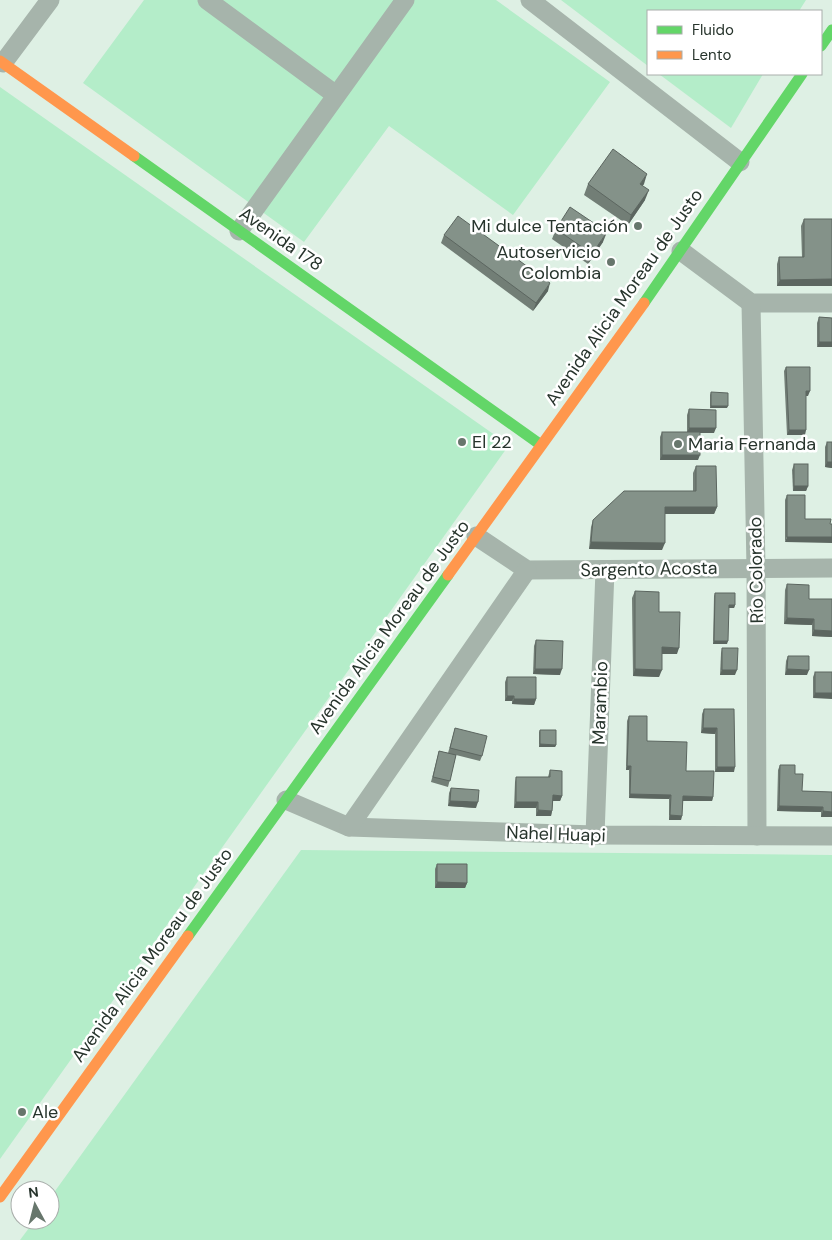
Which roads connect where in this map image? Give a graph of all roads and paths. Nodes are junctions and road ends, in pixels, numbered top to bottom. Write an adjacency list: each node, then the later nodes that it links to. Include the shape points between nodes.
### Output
1 (50, 0): 7 (street)
2 (207, 0): 9 (street)
3 (405, 0): 9 (street)
4 (530, 0): 10 (street)
5 (832, 30): 6 (main road)
6 (822, 45)
7 (2, 62): 11 (main road, Avenida 178)
8 (801, 75): 10 (main road, Avenida Alicia Moreau de Justo)
9 (336, 96): 11 (street)
10 (740, 162): 12 (main road, Avenida Alicia Moreau de Justo)
11 (239, 230): 15 (main road, Avenida 178)
12 (681, 251): 13 (street); 15 (main road, Avenida Alicia Moreau de Justo)
13 (751, 303): 14 (street); 17 (street, Río Colorado)
14 (832, 303)
15 (541, 445): 16 (main road, Avenida Alicia Moreau de Justo)
16 (476, 536): 19 (street); 21 (main road, Avenida Alicia Moreau de Justo)
17 (756, 568): 18 (street, Sargento Acosta); 20 (street, Sargento Acosta); 24 (street, Río Colorado)
18 (832, 568)
19 (526, 570): 20 (street, Sargento Acosta); 22 (street)
20 (605, 570): 23 (street, Marambio)
21 (286, 800): 22 (street, Nahel Huapi); 26 (main road, Avenida Alicia Moreau de Justo)
22 (349, 827): 23 (street, Nahel Huapi)
23 (595, 835): 24 (street, Nahel Huapi)
24 (757, 836): 25 (street, Nahel Huapi)
25 (832, 836)
26 (0, 1197)

